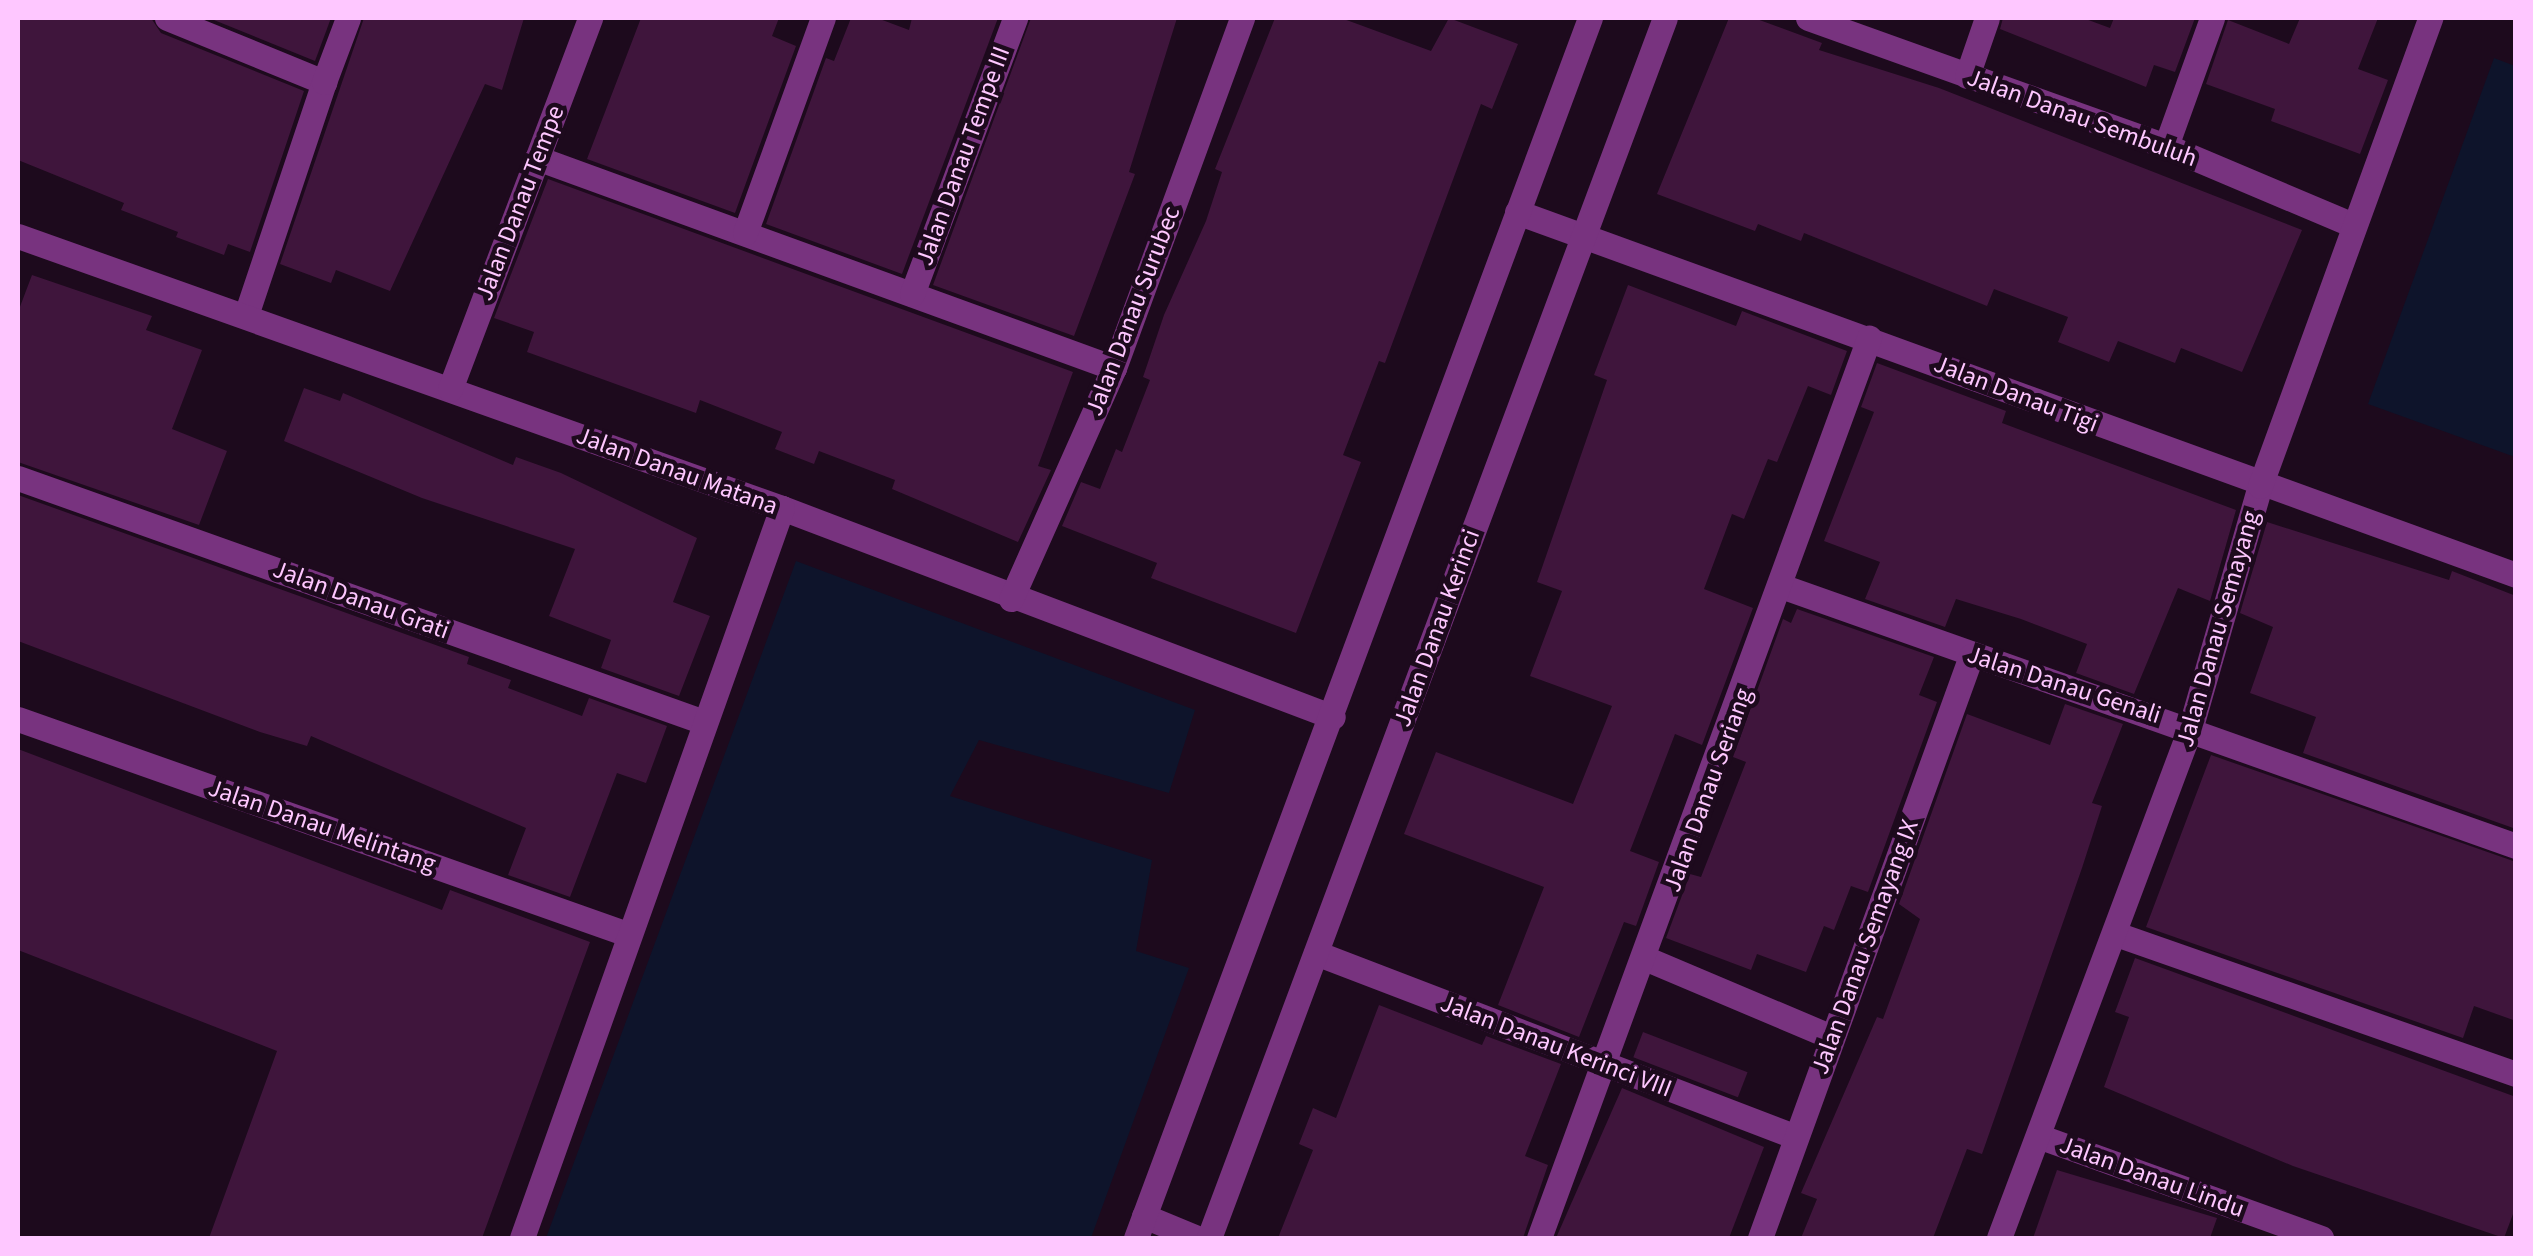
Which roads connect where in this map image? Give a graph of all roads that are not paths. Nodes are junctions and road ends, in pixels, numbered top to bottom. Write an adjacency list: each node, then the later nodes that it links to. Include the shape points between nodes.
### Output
1 (167, 18): 14 (street)
2 (348, 18): 14 (street)
3 (590, 18): 16 (street, Jalan Danau Tempe)
4 (823, 18): 19 (street)
5 (1015, 18): 22 (street, Jalan Danau Tempe III)
6 (1242, 18): 25 (street, Jalan Danau Surubec)
7 (1590, 18): 17 (street)
8 (1666, 18): 21 (street, Jalan Danau Kerinci)
9 (1808, 18): 13 (street, Jalan Danau Sembuluh)
10 (1987, 18): 13 (street)
11 (2212, 18): 15 (street)
12 (2430, 18): 18 (street, Jalan Danau Semayang)
13 (1967, 76): 15 (street, Jalan Danau Sembuluh)
14 (324, 82): 23 (street)
15 (2166, 146): 18 (street, Jalan Danau Sembuluh)
16 (537, 158): 19 (street); 26 (street, Jalan Danau Tempe)
17 (1517, 212): 21 (street, Jalan Danau Tigi); 34 (street)
18 (2353, 225): 28 (street, Jalan Danau Semayang)
19 (745, 233): 22 (street)
20 (18, 236): 23 (street, Jalan Danau Matana)
21 (1582, 237): 24 (street, Jalan Danau Tigi); 41 (street, Jalan Danau Kerinci)
22 (912, 294): 25 (street)
23 (246, 315): 26 (street, Jalan Danau Matana)
24 (1869, 338): 28 (street, Jalan Danau Tigi); 31 (street, Jalan Danau Seriang)
25 (1114, 368): 32 (street, Jalan Danau Surubec)
26 (450, 389): 29 (street, Jalan Danau Matana)
27 (18, 478): 36 (street, Jalan Danau Grati)
28 (2260, 486): 30 (street, Jalan Danau Tigi); 37 (street, Jalan Danau Semayang)
29 (782, 508): 32 (street, Jalan Danau Matana); 36 (street)
30 (2516, 575)
31 (1780, 586): 33 (street, Jalan Danau Genali); 42 (street, Jalan Danau Seriang)
32 (1011, 599): 34 (street, Jalan Danau Matana)
33 (1971, 656): 37 (street, Jalan Danau Genali); 43 (street, Jalan Danau Semayang IX)
34 (1332, 717): 48 (street)
35 (18, 719): 39 (street, Jalan Danau Melintang)
36 (704, 722): 39 (street)
37 (2191, 726): 38 (street, Jalan Danau Genali); 40 (street, Jalan Danau Semayang)
38 (2516, 846)
39 (627, 934): 50 (street)
40 (2116, 934): 45 (street); 46 (street, Jalan Danau Semayang)
41 (1316, 954): 44 (street, Jalan Danau Kerinci VIII); 52 (street, Jalan Danau Kerinci)
42 (1647, 959): 43 (street); 44 (street, Jalan Danau Seriang)
43 (1832, 1037): 47 (street, Jalan Danau Semayang IX)
44 (1604, 1065): 47 (street, Jalan Danau Kerinci VIII); 53 (street, Jalan Danau Seriang)
45 (2516, 1074)
46 (2038, 1136): 49 (street, Jalan Danau Lindu); 55 (street, Jalan Danau Semayang)
47 (1796, 1138): 54 (street, Jalan Danau Semayang IX)
48 (1140, 1228): 51 (street)
49 (2260, 1228): 56 (street, Jalan Danau Lindu)
50 (522, 1238)
51 (1197, 1238)
52 (1210, 1238)
53 (1540, 1238)
54 (1760, 1238)
55 (1999, 1238)
56 (2321, 1238)

